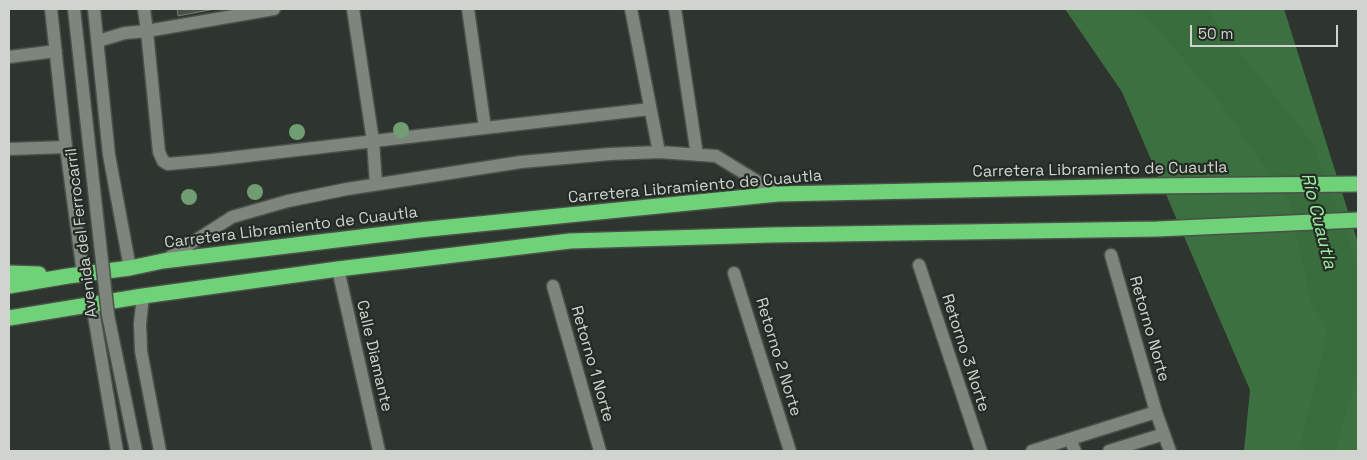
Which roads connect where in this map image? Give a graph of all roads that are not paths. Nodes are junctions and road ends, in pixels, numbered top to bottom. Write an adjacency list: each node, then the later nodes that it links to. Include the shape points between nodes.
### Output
1 (51, 9): 12 (street, Avenida del Ferrocarril)
2 (74, 9): 43 (street, Avenida del Ferrocarril, bridge, via 108,315)
3 (94, 9): 11 (street)
4 (144, 9): 10 (street)
5 (274, 9): 10 (street)
6 (353, 9): 16 (street)
7 (468, 9): 15 (street)
8 (631, 9): 14 (street)
9 (675, 9): 20 (street)
10 (147, 31): 11 (street); 16 (street, via 159,152 168,164)
11 (98, 41): 28 (street, via 109,155)
12 (56, 51): 13 (street); 17 (street, Avenida del Ferrocarril)
13 (9, 58)
14 (650, 110): 15 (street); 19 (street)
15 (485, 128): 16 (street)
16 (373, 141): 21 (street)
17 (66, 147): 18 (street); 32 (street, Avenida del Ferrocarril)
18 (9, 149)
19 (658, 152): 20 (street); 21 (street, via 521,162)
20 (697, 155): 23 (street, via 716,156)
21 (376, 184): 26 (street, via 288,201 232,217)
22 (1358, 184): 23 (highway, Carretera Libramiento de Cuautla)
23 (778, 194): 26 (highway, Carretera Libramiento de Cuautla, via 419,230)
24 (1358, 220): 29 (highway, via 1157,228 570,241)
25 (1111, 255): 39 (street, Retorno Norte)
26 (163, 261): 28 (highway, Carretera Libramiento de Cuautla)
27 (919, 265): 48 (street, Retorno 3 Norte)
28 (130, 268): 32 (highway, Carretera Libramiento de Cuautla)
29 (338, 269): 35 (highway); 45 (street, Calle Diamante)
30 (9, 273): 32 (highway)
31 (734, 273): 47 (street, Retorno 2 Norte)
32 (76, 275): 33 (highway)
33 (9, 286)
34 (553, 286): 46 (street, Retorno 1 Norte)
35 (143, 296): 36 (highway); 44 (street, via 141,351)
36 (92, 304): 37 (highway); 38 (highway); 42 (street, Avenida del Ferrocarril)
37 (9, 318)
38 (9, 328)
39 (1156, 412): 40 (street, Retorno Norte); 41 (street)
40 (1164, 434): 50 (street); 51 (street, Retorno Norte)
41 (1073, 445): 49 (street)
42 (117, 451)
43 (136, 451)
44 (160, 451)
45 (379, 451)
46 (600, 451)
47 (790, 451)
48 (981, 451)
49 (1032, 451)
50 (1109, 451)
51 (1170, 451)

